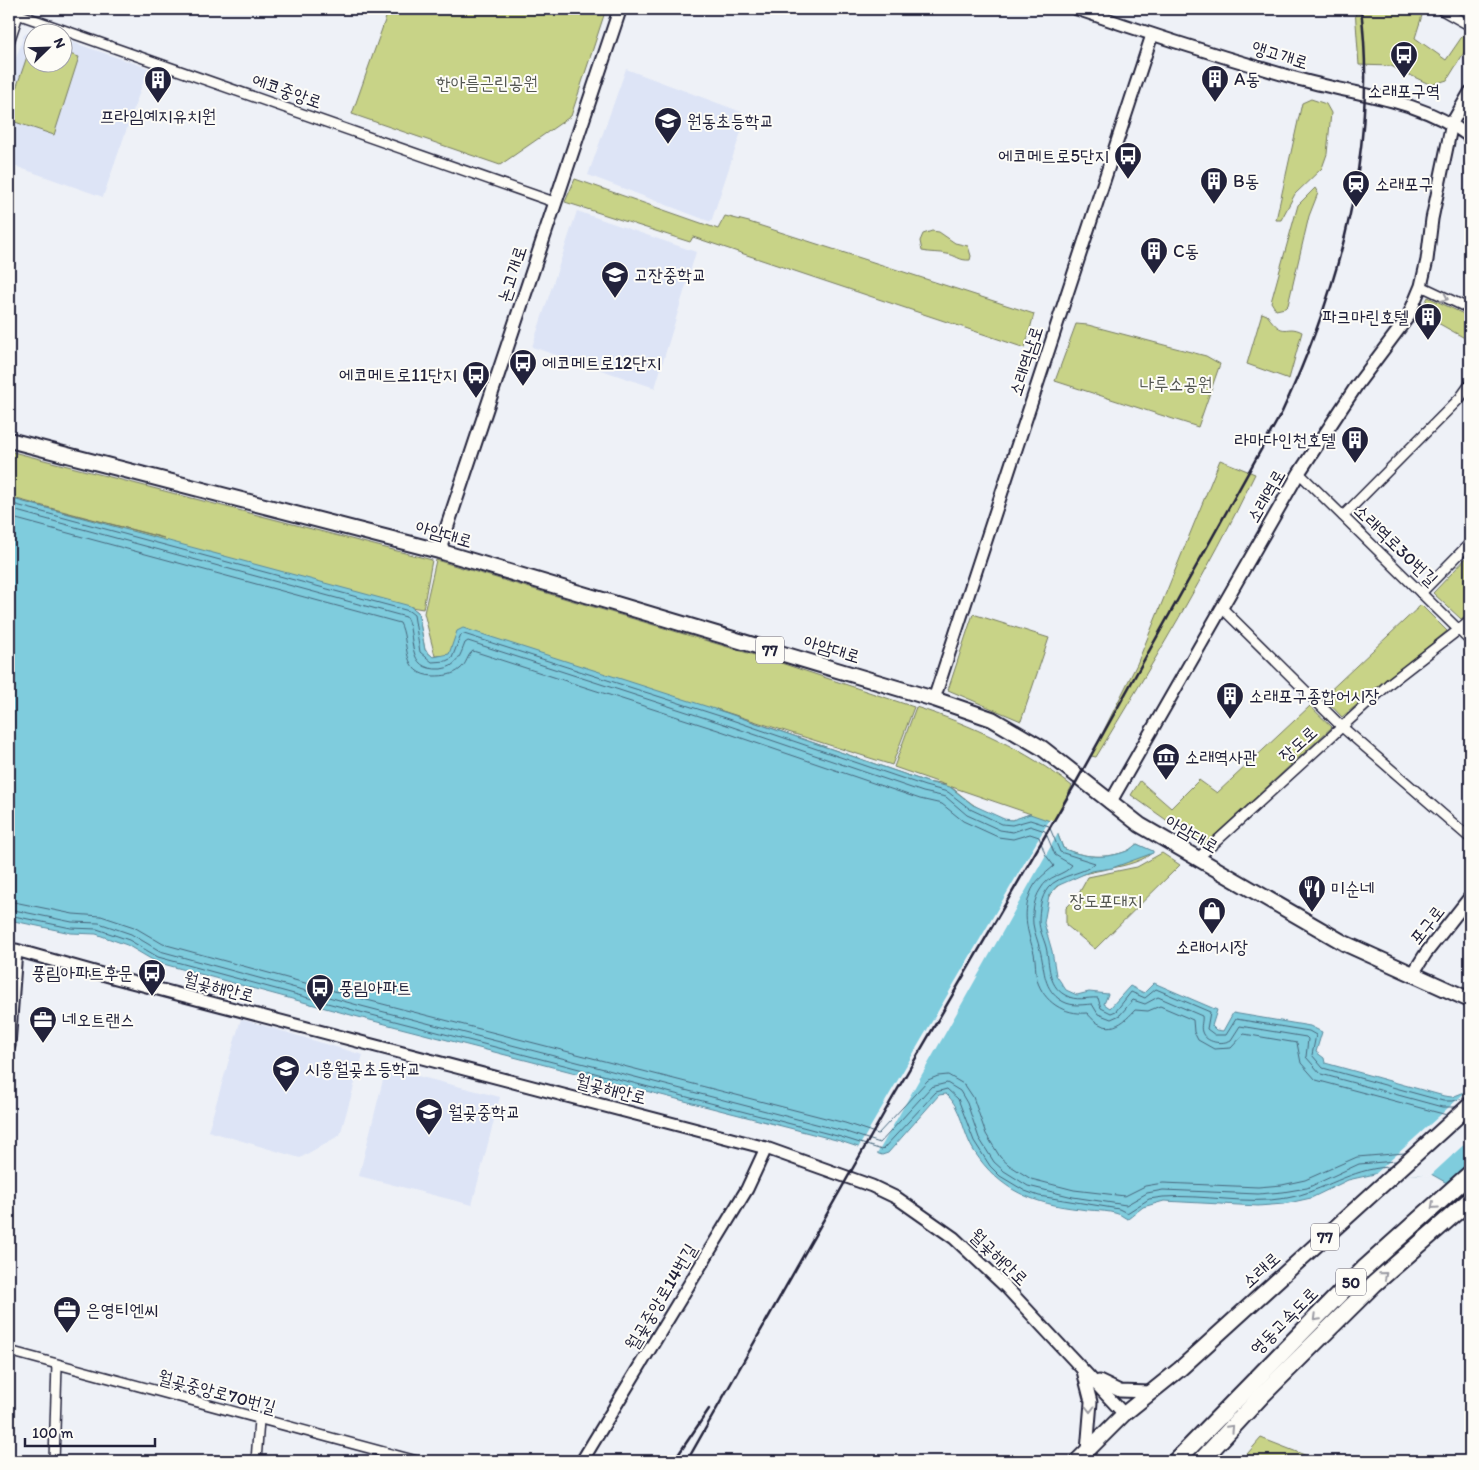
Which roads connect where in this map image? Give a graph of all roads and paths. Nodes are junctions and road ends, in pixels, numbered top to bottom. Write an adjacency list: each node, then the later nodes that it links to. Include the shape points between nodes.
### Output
1 (620, 9): 11 (main road, 논고개로)
2 (1077, 9): 6 (street, 앵고개로)
3 (1440, 9): 5 (street, via 1467,24)
4 (16, 11): 7 (street); 11 (street, 에코중앙로)
5 (1470, 18)
6 (1152, 35): 9 (street, 앵고개로, via 1340,91 1388,98); 25 (street, 소래역남로)
7 (9, 42)
8 (1470, 92): 9 (street, 소래역로)
9 (1452, 123): 10 (street, 앵고개로); 12 (street, 소래역로)
10 (1470, 137)
11 (554, 202): 19 (main road, 논고개로)
12 (1421, 286): 13 (street, one-way to 13); 16 (street, 소래역로, via 1408,317 1357,385)
13 (1470, 310)
14 (1470, 384): 17 (street, via 1460,398)
15 (9, 440): 19 (main road, 아암대로 / 77)
16 (1299, 473): 17 (street, 소래역로30번길); 21 (street, 소래역로)
17 (1343, 516): 20 (street, 소래역로30번길)
18 (1470, 543): 20 (street)
19 (439, 551): 25 (main road, 아암대로 / 77)
20 (1421, 593): 23 (street, 소래역로30번길)
21 (1222, 608): 26 (street); 27 (street, 소래역로)
22 (1470, 621): 23 (street, 장도로)
23 (1458, 629): 24 (street, 소래역로30번길); 26 (street, 장도로)
24 (1470, 641)
25 (934, 699): 27 (main road, 아암대로 / 77, via 992,719 1034,743)
26 (1341, 726): 28 (street); 29 (street, 장도로)
27 (1110, 803): 29 (main road, 아암대로 / 77, via 1140,825)
28 (1470, 838)
29 (1198, 858): 32 (main road, 아암대로 / 77, via 1344,943)
30 (1470, 897): 32 (street, 포구로)
31 (13, 948): 34 (street); 36 (street, 월곶해안로, via 116,978)
32 (1412, 975): 33 (main road, 아암대로 / 77)
33 (1470, 1000)
34 (9, 1046)
35 (1470, 1105): 42 (main road, 소래로 / 77, via 1180,1369)
36 (766, 1148): 41 (street, 월곶해안로, via 896,1198 954,1238 1006,1287); 49 (street, 월곶중앙로14번길, via 747,1189)
37 (1470, 1174): 51 (highway, 영동고속도로 / 50, one-way to 51, via 1364,1269)
38 (1470, 1200): 52 (highway, 영동고속도로 / 50, one-way to 38, via 1262,1395 1374,1284)
39 (9, 1352): 40 (street, 월곶중앙로70번길)
40 (57, 1365): 44 (street, 월곶중앙로70번길); 46 (street)
41 (1085, 1372): 42 (street, via 1112,1389); 43 (street, 월곶해안로); 45 (street, one-way to 45, via 1091,1402)
42 (1150, 1392): 43 (main road, 소래로 / 77)
43 (1124, 1414): 45 (main road, 소래로 / 77)
44 (259, 1420): 47 (street); 48 (street, 월곶중앙로70번길)
45 (1087, 1451): 50 (main road, 소래로 / 77)
46 (54, 1461)
47 (256, 1461)
48 (417, 1461)
49 (582, 1461)
50 (1077, 1461)
51 (1176, 1461)
52 (1201, 1461)

